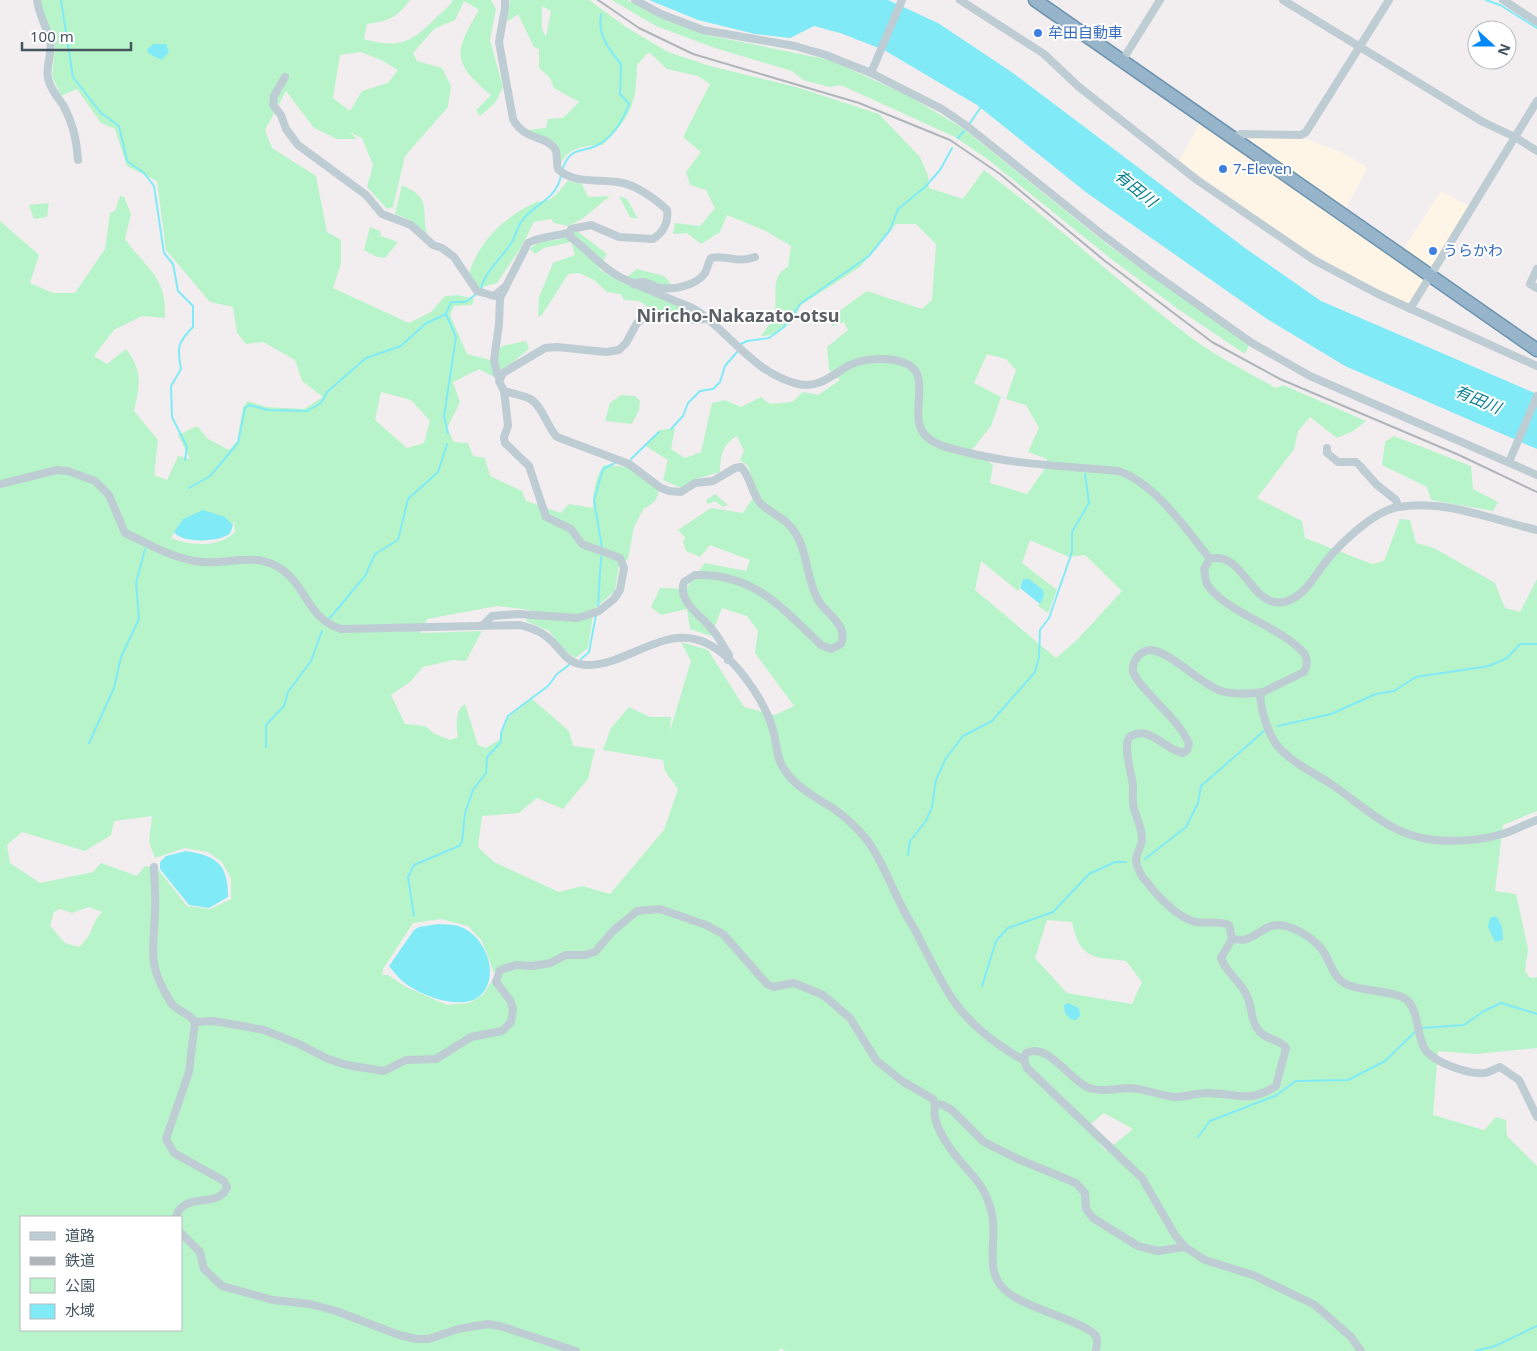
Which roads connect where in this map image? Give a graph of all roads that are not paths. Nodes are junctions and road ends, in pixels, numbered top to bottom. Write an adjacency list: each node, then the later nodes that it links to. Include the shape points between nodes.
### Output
1 (37, 0): 20 (street, via 50,40 48,78 74,135)
2 (505, 0): 21 (street, via 499,42 513,119 518,129 551,145 562,171 576,178 628,184 663,206 668,214 662,232 653,239 619,237 591,225 581,225)
3 (635, 0): 14 (street, via 703,30 795,46)
4 (902, 0): 14 (street)
5 (960, 0): 28 (street, via 1044,54 1109,111 1197,180 1329,268)
6 (1035, 0): 13 (highway)
7 (1160, 0): 13 (street)
8 (1283, 0): 12 (street)
9 (1389, 0): 12 (street)
10 (1503, 0): 11 (street)
11 (1537, 22)
12 (1360, 47): 17 (street, via 1483,122); 18 (street, via 1302,135 1240,134)
13 (1122, 61): 18 (highway)
14 (871, 73): 36 (street, via 942,109 967,126 1104,236 1279,360)
15 (285, 77): 26 (street, via 274,96 273,105 298,145 366,195 382,214 411,225 433,245 454,257 480,292 494,296)
16 (1537, 101): 17 (street)
17 (1515, 137): 19 (street); 24 (street)
18 (1234, 140): 24 (highway)
19 (1537, 151)
20 (78, 160)
21 (570, 232): 25 (street, via 570,237 607,269); 26 (street, via 528,243)
22 (755, 257): 25 (street, via 744,261 711,258 698,281 686,285 666,288 644,281)
23 (1537, 269): 27 (street, via 1530,284)
24 (1432, 277): 28 (street); 30 (highway)
25 (634, 284): 29 (street, via 697,310)
26 (506, 286): 32 (street, via 499,306 494,360 496,374)
27 (1537, 288)
28 (1410, 309): 31 (street)
29 (706, 319): 32 (street, via 691,320 663,314 647,316 637,323 619,350 545,348); 41 (street, via 767,371 801,385 828,379 863,361 904,362 913,367 919,380 918,418 926,437 950,448 990,459 1127,474 1141,482 1160,501)
30 (1535, 344)
31 (1537, 366)
32 (500, 378): 33 (street)
33 (504, 391): 42 (street, via 508,426 505,443 529,466 546,517 571,529 582,544 620,558 624,568 620,590 599,611 578,618 518,614 492,616); 43 (street, via 536,404 557,437 629,464 670,491 681,492 695,483 713,481 741,467 760,503 790,524 798,536 810,583 818,600 843,631 844,638 841,644 831,649 821,645 767,594 716,576 694,575 684,582 683,595 712,628 729,655)
34 (1537, 396): 36 (street)
35 (1328, 448): 39 (street, via 1327,453 1338,462 1356,462 1396,500)
36 (1510, 462): 37 (street)
37 (1537, 475)
38 (0, 484): 42 (street, via 57,470 95,481 109,495 125,533 174,556 196,562 242,559 260,560 277,566 294,579 316,614 328,625 341,630)
39 (1398, 507): 40 (street, via 1462,510); 41 (street, via 1369,522 1334,551 1299,596 1283,602 1270,600 1256,590 1232,562 1223,558)
40 (1537, 530)
41 (1210, 559): 44 (street, via 1204,569 1208,586 1233,607 1302,650 1306,656 1304,672)
42 (483, 625): 43 (street, via 520,625 536,630 548,637 566,659 577,664 592,665 684,637 710,644)
43 (728, 660): 49 (street, via 762,702 773,729 779,758 790,778 836,810 866,839 955,1005 976,1028)
44 (1262, 692): 45 (street, via 1261,706 1270,732 1287,756 1396,830 1415,838 1457,842 1503,834); 47 (street, via 1231,694 1219,690 1151,650 1138,655 1134,662 1133,671 1140,682 1168,712 1189,744 1183,753 1176,752 1151,735 1138,733 1126,741 1134,807 1141,829 1142,841 1136,860 1138,868 1145,881 1180,916 1196,922 1229,925)
45 (1537, 820)
46 (154, 867): 48 (street, via 156,911 152,957 156,974 173,1005)
47 (1232, 939): 49 (street, via 1221,958 1224,966 1240,982 1248,997 1253,1024 1262,1035 1286,1048 1276,1086 1263,1094 1252,1097 1206,1093 1177,1097 1132,1088 1093,1090 1076,1082 1058,1061 1037,1052 1026,1053); 51 (street, via 1246,940 1273,926 1288,927 1313,940 1324,952 1338,979 1348,985 1408,1001 1426,1051 1440,1061 1463,1071 1485,1073 1500,1067 1519,1080)
48 (195, 1022): 50 (street, via 264,1030 328,1059 384,1071 406,1060 436,1059 471,1037 502,1031 511,1022 513,1009 496,982 500,970 516,965 550,963 566,955 585,956 595,952 613,931 637,912 660,909 723,934 767,984 773,987 794,983 823,995 850,1018 876,1060); 52 (street, via 189,1072 166,1139 174,1153 224,1181 227,1187 220,1196 181,1206)
49 (1024, 1060): 54 (street, via 1027,1068 1142,1178)
50 (936, 1104): 54 (street, via 952,1110 984,1142 1076,1183 1085,1193 1086,1209 1093,1218 1138,1246 1158,1251); 56 (street, via 935,1117 948,1145 982,1184 992,1215 995,1274 1005,1290 1040,1311 1089,1330 1096,1336)
51 (1537, 1117)
52 (176, 1216)
53 (182, 1234): 55 (street, via 200,1252 204,1270 222,1286 273,1300 336,1311 417,1339 430,1339 458,1328 487,1324)
54 (1185, 1247): 57 (street, via 1205,1260 1253,1275 1315,1305 1351,1337)
55 (576, 1351)
56 (1096, 1351)
57 (1361, 1351)

